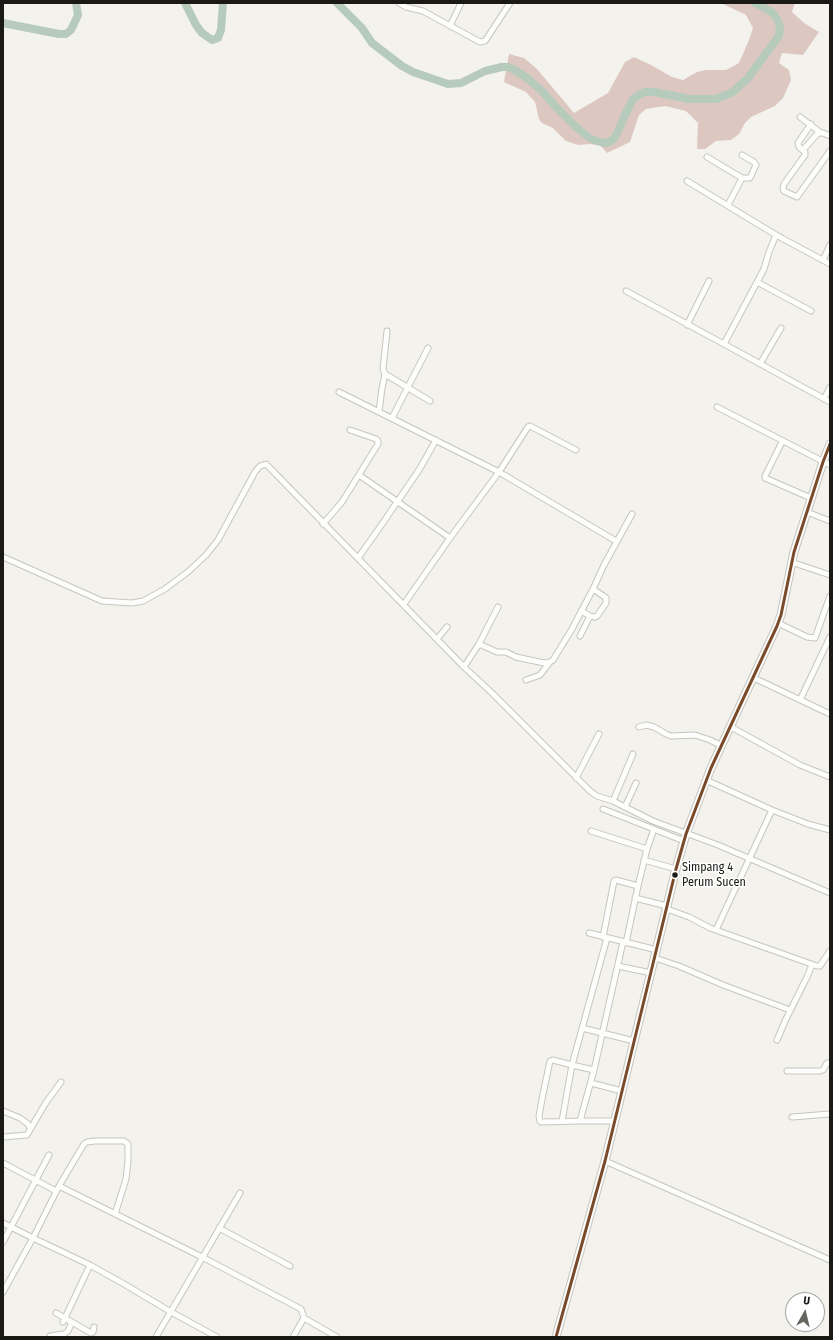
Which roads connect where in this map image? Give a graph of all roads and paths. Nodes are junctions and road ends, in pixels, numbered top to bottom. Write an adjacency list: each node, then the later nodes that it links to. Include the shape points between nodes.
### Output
1 (399, 3): 4 (street, via 423,11)
2 (461, 3): 4 (street)
3 (510, 3): 4 (street, via 485,41 480,42)
4 (450, 26)
5 (800, 117): 6 (street)
6 (811, 124): 7 (street); 9 (street, via 798,143)
7 (821, 133): 8 (street); 9 (street)
8 (830, 136)
9 (803, 150): 10 (street, via 805,155 784,184 783,190 797,197)
10 (830, 151)
11 (742, 155): 13 (street, via 756,165 750,178)
12 (707, 157): 13 (street)
13 (742, 178): 15 (street)
14 (687, 181): 15 (street)
15 (728, 205): 16 (street)
16 (776, 234): 18 (street); 21 (street)
17 (830, 246): 18 (street)
18 (822, 260): 19 (street)
19 (830, 264)
20 (710, 281): 24 (street)
21 (757, 282): 23 (street); 27 (street)
22 (626, 291): 24 (street)
23 (811, 312)
24 (687, 325): 27 (street)
25 (781, 328): 29 (street)
26 (387, 330): 30 (street, via 383,369)
27 (724, 344): 29 (street)
28 (428, 348): 31 (street)
29 (760, 364): 34 (street)
30 (385, 374): 31 (street); 38 (street)
31 (408, 387): 35 (street); 39 (street)
32 (830, 387): 34 (street)
33 (338, 392): 38 (street)
34 (824, 399): 36 (street)
35 (430, 401)
36 (830, 402)
37 (717, 407): 42 (street)
38 (379, 412): 39 (street)
39 (392, 418): 41 (street)
40 (350, 430): 48 (street, via 376,438 378,441)
41 (436, 440): 47 (street); 50 (street)
42 (782, 442): 45 (street); 49 (street, via 765,478)
43 (830, 444): 45 (main road)
44 (576, 450): 47 (street, via 529,426)
45 (823, 462): 46 (street); 49 (main road)
46 (830, 465)
47 (499, 472): 55 (street); 56 (street)
48 (359, 475): 50 (street); 54 (street, via 342,502)
49 (811, 498): 51 (main road)
50 (398, 502): 55 (street); 58 (street)
51 (807, 512): 53 (street); 59 (main road)
52 (632, 514): 56 (street)
53 (830, 521)
54 (323, 524): 57 (street, via 269,466 264,464 255,472 218,540 206,555 165,589 143,601 102,602); 58 (street)
55 (450, 538): 63 (street)
56 (616, 541): 61 (street)
57 (3, 557)
58 (358, 558): 63 (street)
59 (791, 562): 60 (street); 67 (main road)
60 (830, 575)
61 (593, 589): 65 (street); 66 (street, via 605,596 607,601 597,616)
62 (830, 596): 67 (street, via 815,638 807,637)
63 (404, 604): 71 (street)
64 (498, 607): 72 (street)
65 (581, 611): 66 (street); 73 (street)
66 (590, 616): 69 (street)
67 (778, 623): 75 (main road)
68 (447, 627): 71 (street)
69 (580, 636)
70 (830, 637): 77 (street)
71 (437, 639): 74 (street)
72 (479, 644): 73 (street, via 516,657); 74 (street)
73 (550, 662): 76 (street, via 540,675)
74 (464, 667): 85 (street)
75 (754, 678): 77 (street); 80 (main road)
76 (526, 680)
77 (800, 700): 78 (street)
78 (830, 714)
79 (639, 726): 82 (street, via 654,727 672,736 695,735)
80 (731, 727): 82 (main road); 84 (street, via 800,765)
81 (599, 734): 85 (street)
82 (722, 746): 86 (main road)
83 (633, 754): 88 (street)
84 (830, 777)
85 (576, 778): 88 (street, via 597,796)
86 (706, 780): 91 (street); 95 (main road)
87 (636, 784): 89 (street)
88 (613, 801): 89 (street)
89 (625, 807): 95 (street)
90 (602, 809): 92 (street)
91 (772, 810): 93 (street); 97 (street)
92 (654, 829): 95 (street); 96 (street)
93 (830, 830)
94 (591, 831): 96 (street)
95 (685, 837): 97 (street, via 718,845); 99 (main road)
96 (647, 849): 98 (street)
97 (748, 858): 101 (street); 104 (street)
98 (644, 860): 99 (street); 100 (street)
99 (676, 869): 103 (main road)
100 (638, 886): 102 (street); 106 (street, via 614,881)
101 (830, 893)
102 (635, 898): 103 (street); 107 (street)
103 (667, 908): 104 (street); 108 (main road)
104 (716, 930): 111 (street)
105 (589, 934): 106 (street)
106 (605, 937): 107 (street); 115 (street)
107 (625, 942): 108 (street); 112 (street)
108 (657, 950): 110 (main road)
109 (830, 950): 111 (street, via 820,966)
110 (655, 958): 113 (main road); 114 (street)
111 (812, 965): 114 (street)
112 (618, 966): 113 (street); 116 (street)
113 (651, 973): 118 (main road)
114 (790, 1010): 117 (street)
115 (582, 1028): 116 (street); 120 (street)
116 (603, 1033): 118 (street); 121 (street)
117 (777, 1040)
118 (634, 1041): 125 (main road)
119 (830, 1063): 122 (street, via 820,1071)
120 (572, 1065): 121 (street); 129 (street); 129 (street, via 551,1060 542,1099 540,1121)
121 (594, 1070): 124 (street)
122 (788, 1071)
123 (61, 1082): 132 (street)
124 (590, 1083): 125 (street); 130 (street)
125 (622, 1091): 131 (main road)
126 (3, 1111): 132 (street, via 20,1118)
127 (830, 1114): 128 (street)
128 (792, 1117)
129 (562, 1121): 130 (street)
130 (580, 1121): 131 (street)
131 (614, 1121): 135 (main road)
132 (30, 1128): 133 (street, via 26,1136)
133 (3, 1137)
134 (49, 1155): 137 (street)
135 (605, 1161): 147 (street); 162 (main road)
136 (3, 1163): 137 (street)
137 (36, 1181): 138 (street); 142 (street)
138 (57, 1189): 140 (street); 140 (street, via 84,1144 124,1141 128,1144 126,1179); 144 (street)
139 (240, 1194): 143 (street)
140 (115, 1214): 146 (street)
141 (3, 1223): 142 (street)
142 (11, 1227): 144 (street); 145 (street)
143 (219, 1228): 146 (street); 149 (street)
144 (32, 1238): 148 (street); 150 (street)
145 (3, 1242)
146 (202, 1257): 151 (street); 153 (street, via 302,1309)
147 (830, 1260)
148 (90, 1266): 151 (street); 154 (street)
149 (290, 1266)
150 (3, 1292)
151 (171, 1312): 158 (street); 159 (street)
152 (56, 1313): 154 (street)
153 (304, 1318): 160 (street); 161 (street)
154 (64, 1320): 155 (street)
155 (72, 1322): 156 (street, via 91,1333); 157 (street, via 68,1332)
156 (94, 1327)
157 (50, 1336)
158 (156, 1337)
159 (217, 1337)
160 (293, 1337)
161 (337, 1337)
162 (556, 1337)

